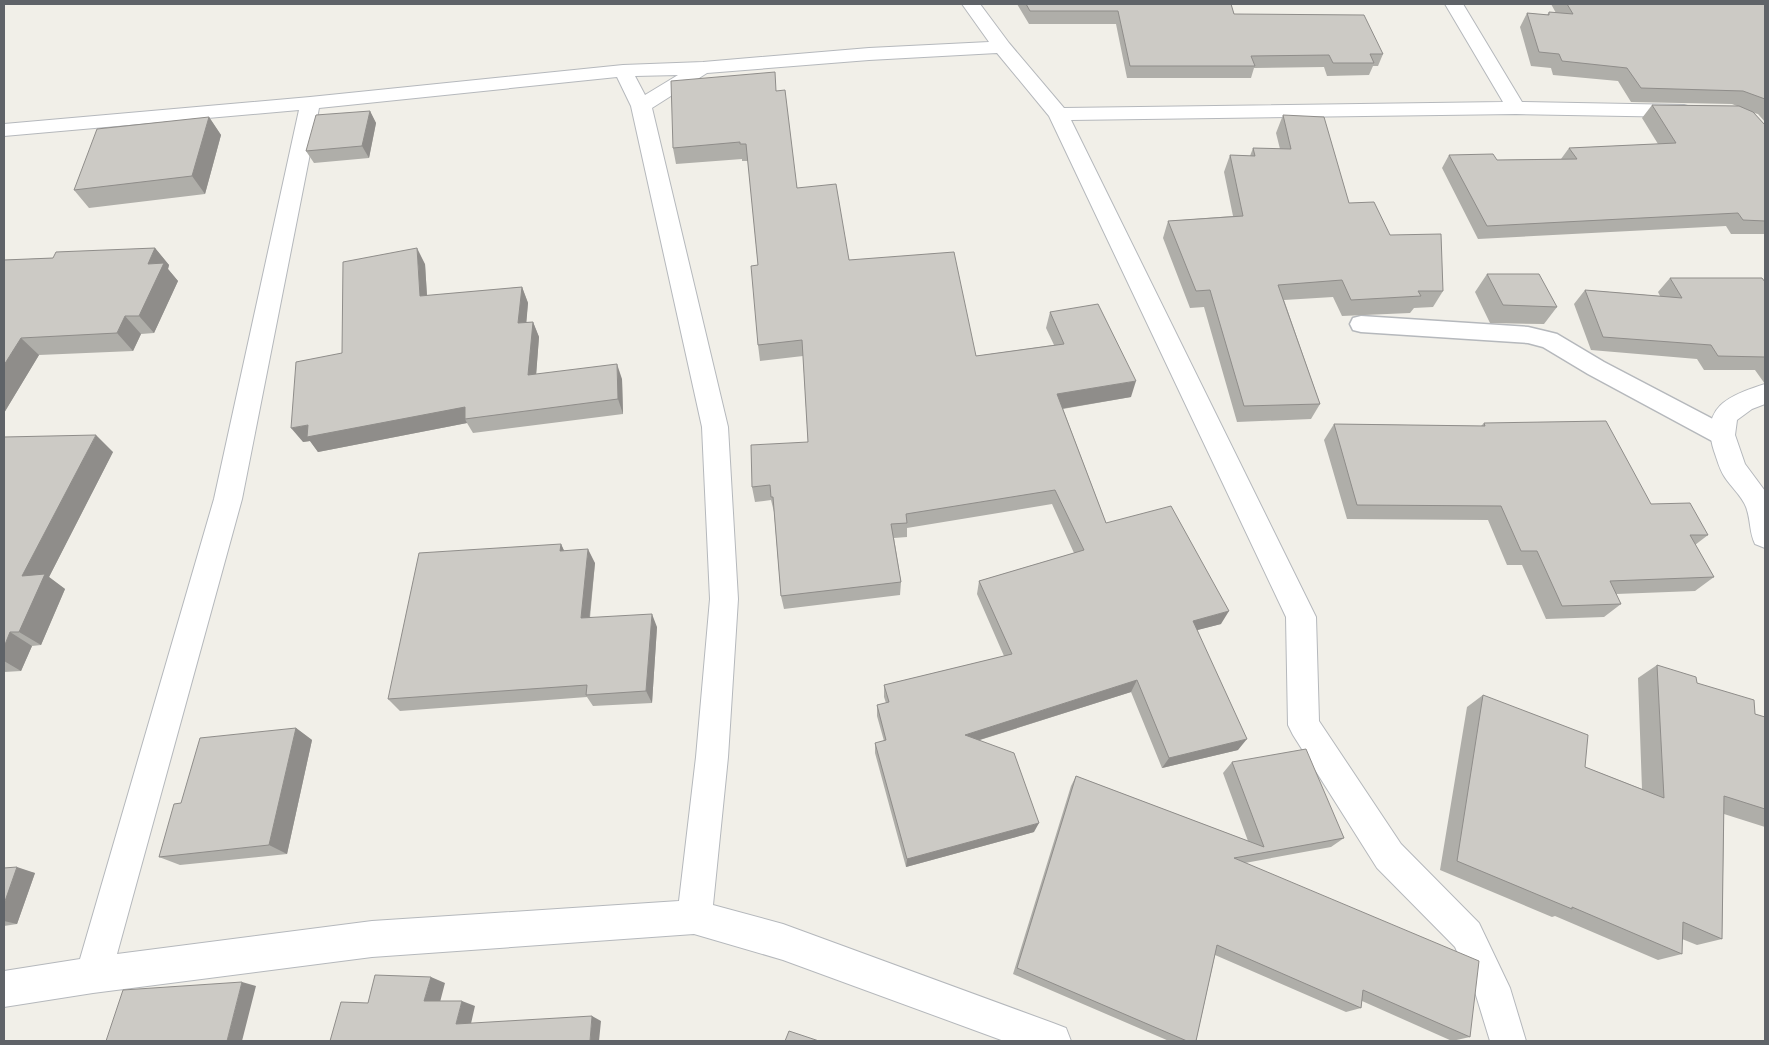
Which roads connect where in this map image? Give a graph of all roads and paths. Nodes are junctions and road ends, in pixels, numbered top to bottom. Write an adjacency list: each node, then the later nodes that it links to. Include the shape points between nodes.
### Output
1 (971, 4): 3 (street)
2 (1454, 4): 8 (street)
3 (1002, 47): 4 (street); 10 (street)
4 (703, 68): 5 (street); 7 (street)
5 (622, 70): 6 (street); 7 (street)
6 (310, 103): 11 (street); 17 (street, via 228,499)
7 (641, 106): 16 (street, via 715,427 724,599 712,757)
8 (1516, 108): 9 (street); 10 (street)
9 (1701, 112)
10 (1058, 114): 20 (street, via 1301,617 1304,725 1389,856 1466,935 1492,988)
11 (4, 130)
12 (1360, 324): 14 (lane, via 1528,334 1549,340)
13 (1765, 394): 14 (street, via 1743,402 1725,415)
14 (1722, 434): 15 (street, via 1732,468 1759,503)
15 (1765, 536)
16 (694, 917): 17 (street, via 372,939); 19 (street, via 783,942)
17 (93, 975): 18 (street)
18 (4, 989)
19 (1053, 1041)
20 (1508, 1041)

